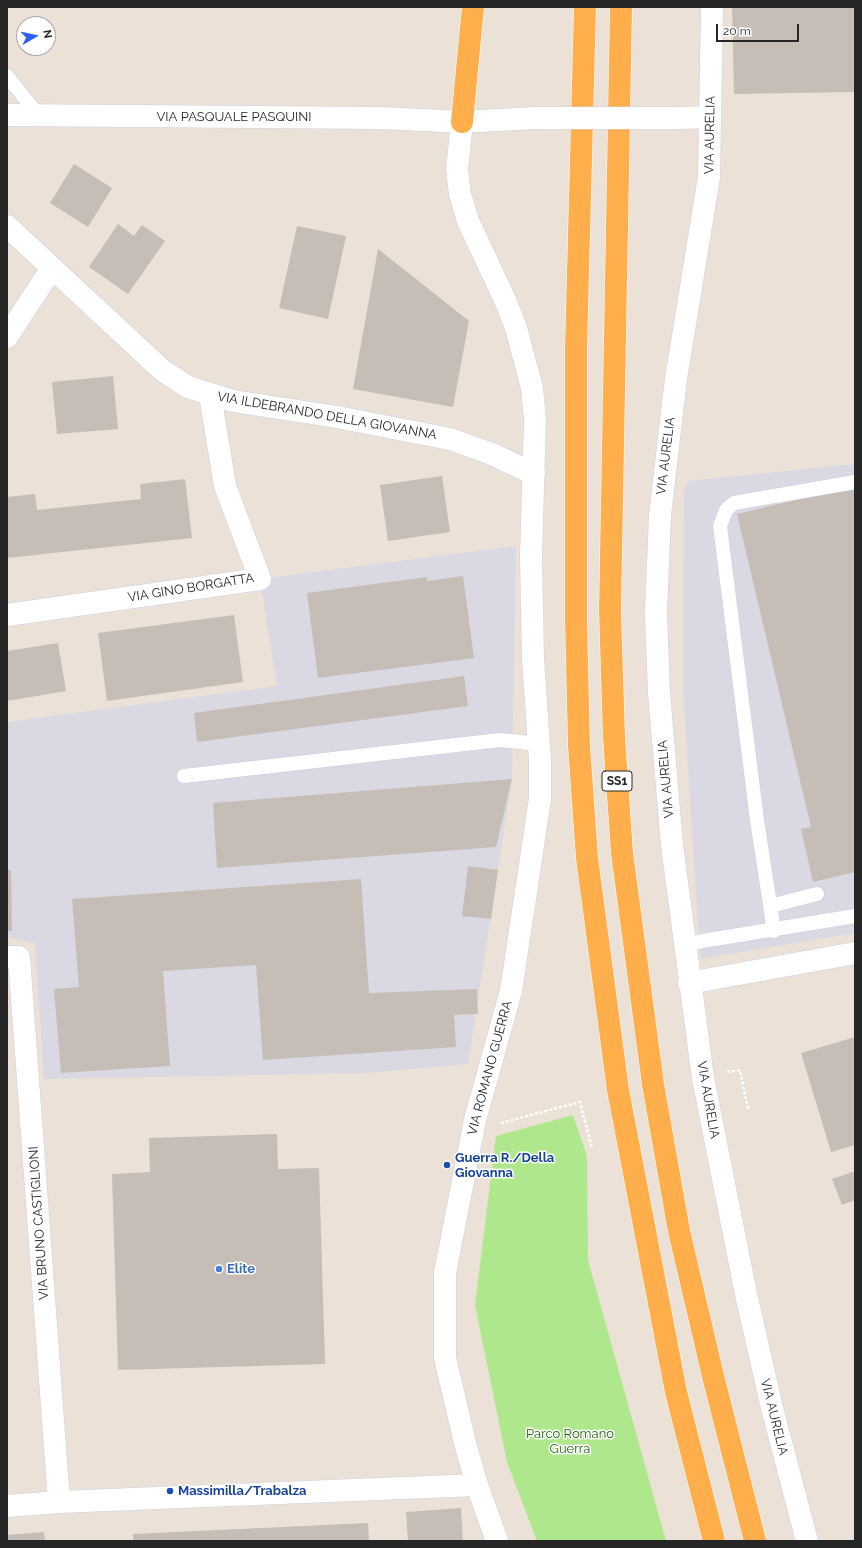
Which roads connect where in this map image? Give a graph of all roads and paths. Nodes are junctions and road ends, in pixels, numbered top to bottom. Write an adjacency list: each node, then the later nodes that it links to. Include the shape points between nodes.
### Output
1 (473, 7): 9 (highway)
2 (585, 7): 35 (highway, SS1, via 576,349 576,619 579,746 587,858 618,1090 676,1392)
3 (621, 7): 36 (highway, SS1, via 610,611 614,737 622,854 653,1084 679,1231)
4 (712, 7): 8 (street, VIA AURELIA)
5 (7, 76): 7 (lane)
6 (7, 115): 7 (street, VIA PASQUALE PASQUINI)
7 (39, 116): 9 (street, VIA PASQUALE PASQUINI, via 381,118)
8 (710, 117): 9 (street, VIA PASQUALE PASQUINI, bridge, via 534,118); 23 (street, VIA AURELIA, via 709,177 676,379 662,486 656,567 659,693 671,838)
9 (462, 122): 14 (street, via 457,170 460,194 468,221 516,328 532,388 535,419)
10 (7, 226): 11 (street, VIA ILDEBRANDO DELLA GIOVANNA)
11 (52, 268): 12 (street); 13 (street, VIA ILDEBRANDO DELLA GIOVANNA, via 162,370 188,387)
12 (7, 337)
13 (210, 395): 14 (street, VIA ILDEBRANDO DELLA GIOVANNA, via 450,439 492,454); 16 (street, VIA GINO BORGATTA, via 225,486 260,579)
14 (534, 474): 17 (street, VIA ROMANO GUERRA, via 531,556 533,660)
15 (855, 482): 20 (lane, via 734,504 726,510 720,526)
16 (7, 615)
17 (539, 744): 18 (lane, via 500,740); 29 (street, VIA ROMANO GUERRA, via 540,799 511,991)
18 (184, 776)
19 (817, 894): 20 (lane)
20 (770, 906): 22 (lane)
21 (855, 916): 22 (lane)
22 (774, 931): 23 (lane)
23 (684, 944): 26 (street, VIA AURELIA)
24 (855, 954): 26 (street)
25 (7, 957): 32 (street, VIA BRUNO CASTIGLIONI, via 19,957)
26 (689, 983): 37 (street, VIA AURELIA, via 703,1078 734,1238 772,1408)
27 (740, 1070): 28 (path)
28 (748, 1109)
29 (475, 1120): 30 (path, via 496,1124 580,1102); 31 (street, VIA ROMANO GUERRA, via 445,1273 445,1358)
30 (592, 1148)
31 (477, 1485): 32 (street); 34 (street, VIA ROMANO GUERRA)
32 (59, 1502): 33 (street)
33 (7, 1506)
34 (497, 1541)
35 (714, 1541)
36 (755, 1541)
37 (807, 1541)

